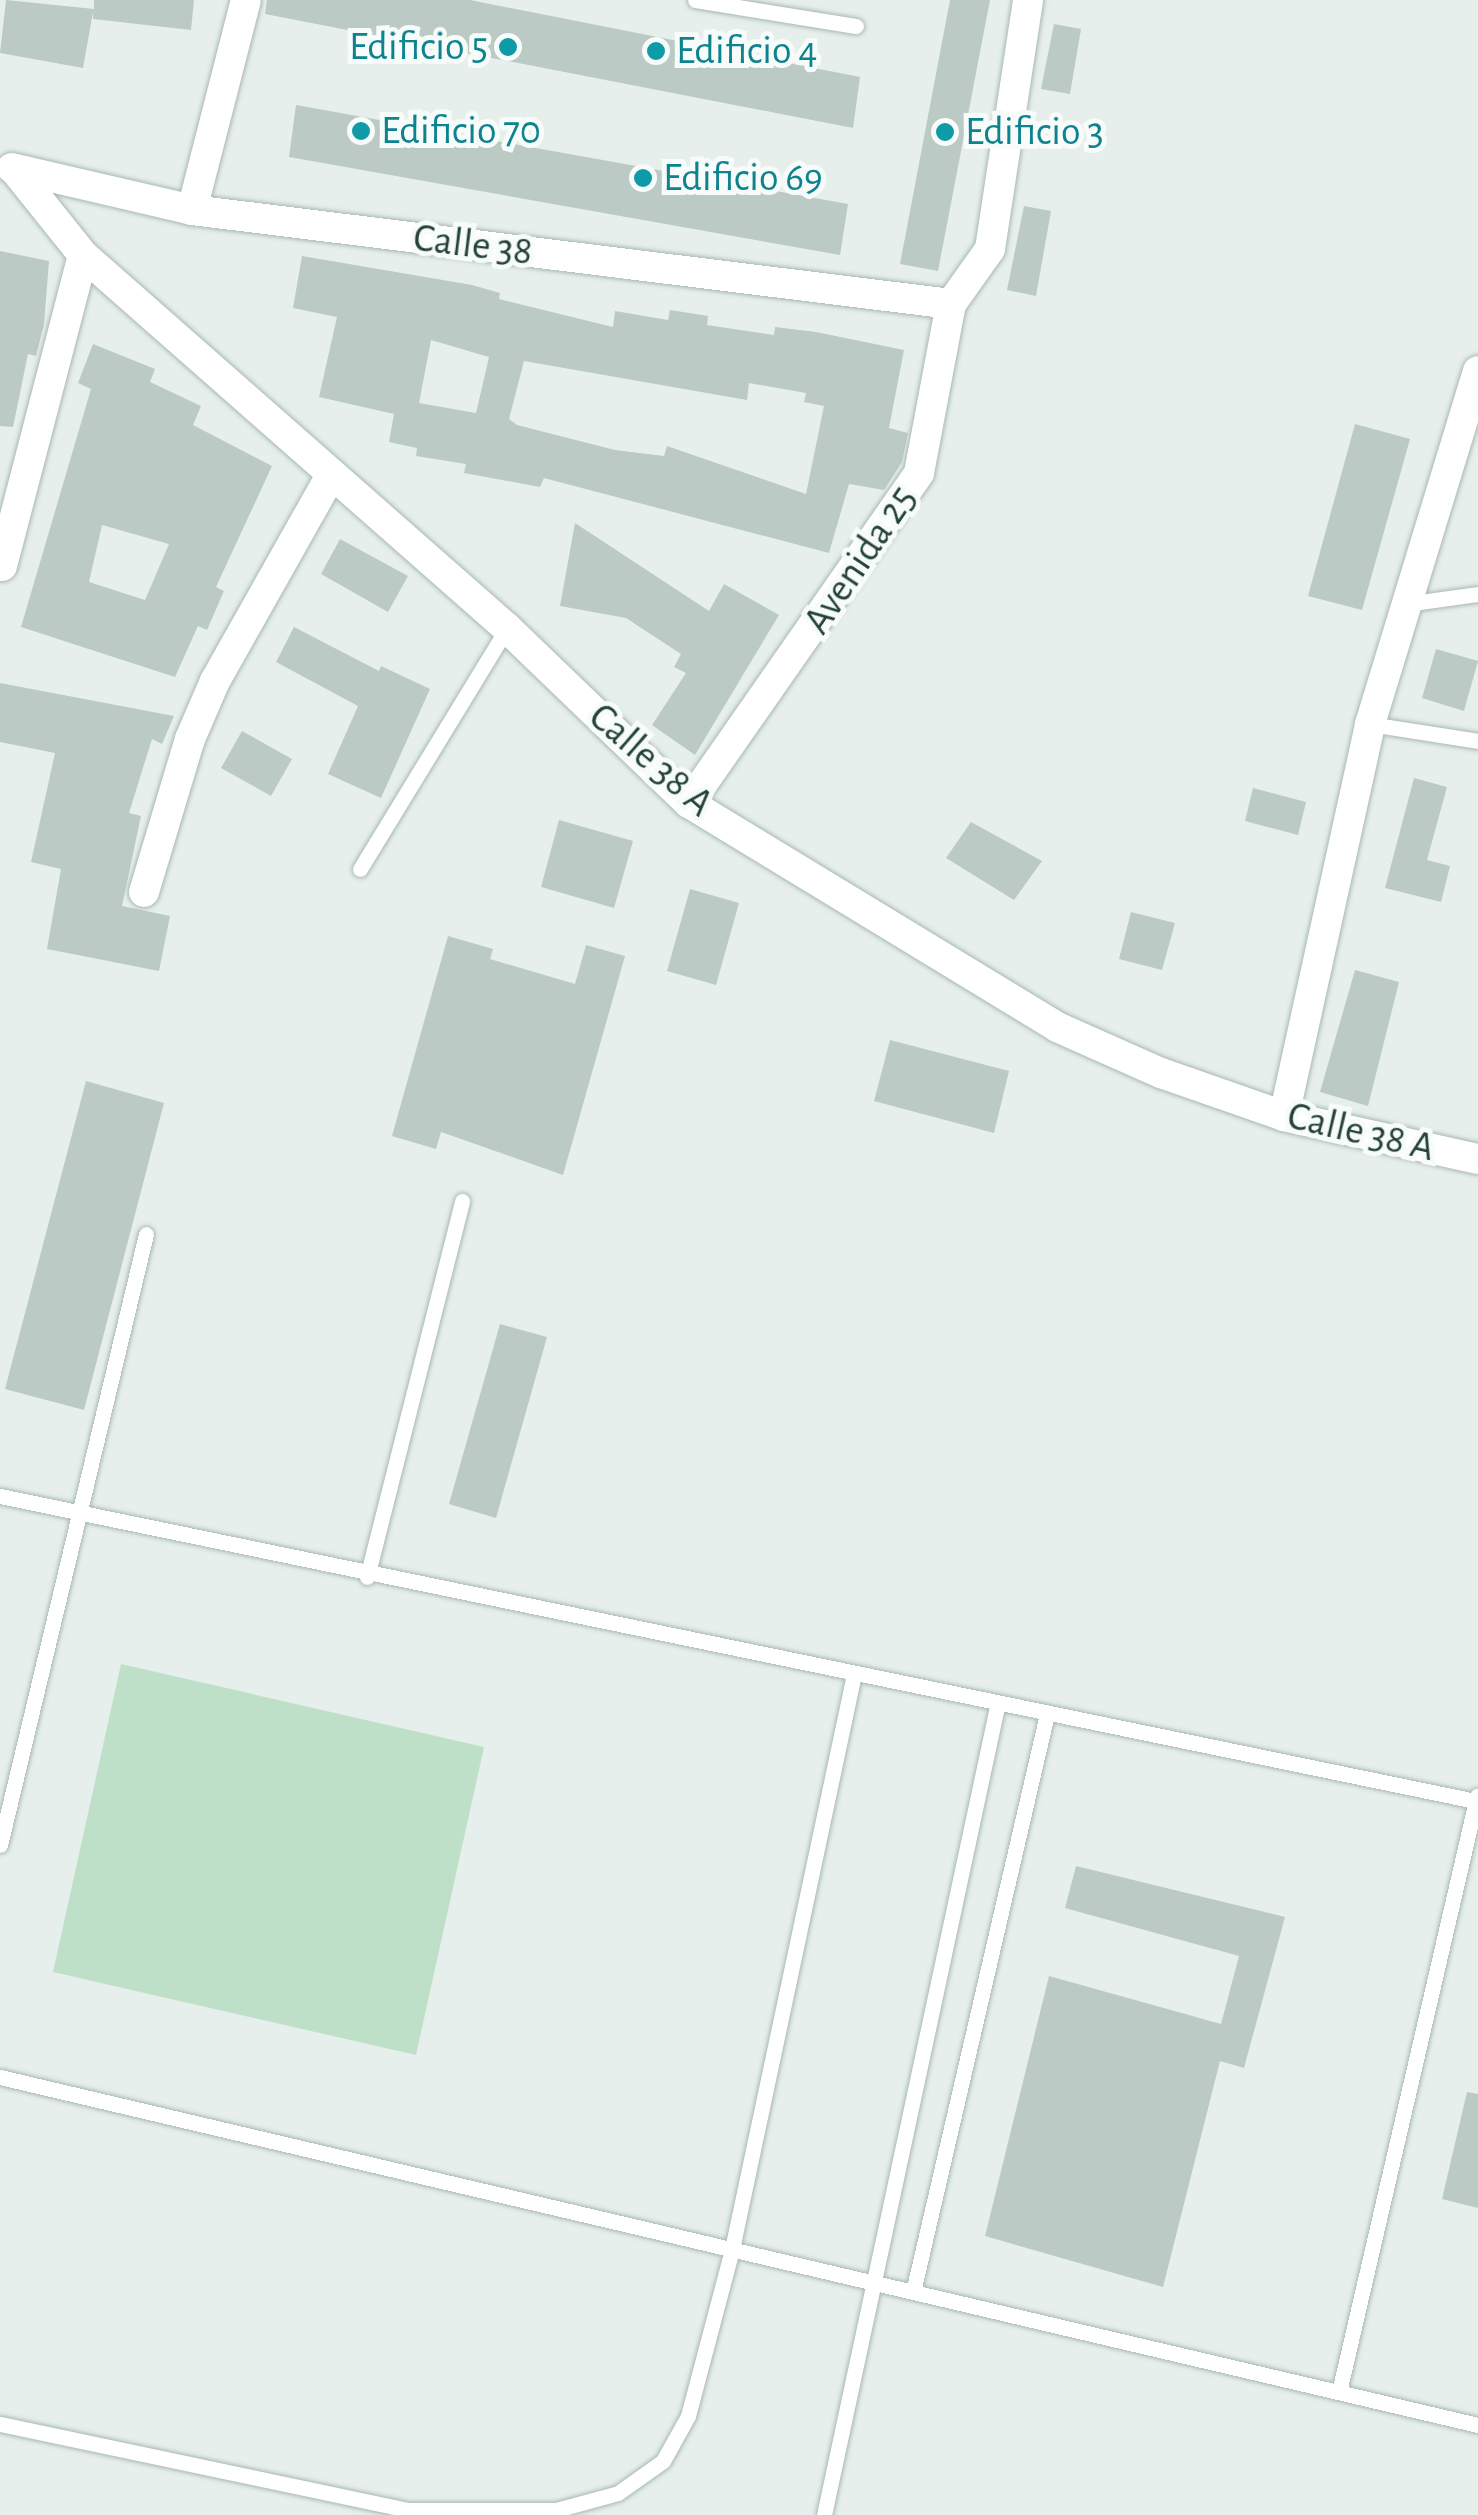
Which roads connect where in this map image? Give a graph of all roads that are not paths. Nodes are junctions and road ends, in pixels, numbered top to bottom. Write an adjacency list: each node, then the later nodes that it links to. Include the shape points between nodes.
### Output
1 (246, 0): 6 (street)
2 (695, 0): 4 (lane)
3 (1028, 0): 8 (street, Avenida 25, via 990,249)
4 (856, 26)
5 (7, 166): 6 (street, Calle 38); 7 (street, Calle 38 A)
6 (192, 210): 8 (street, Calle 38)
7 (83, 255): 10 (street, Calle 38 A); 11 (street)
8 (951, 304): 17 (street, Avenida 25, via 919,473)
9 (1478, 371): 13 (street)
10 (331, 475): 14 (street, Calle 38 A); 19 (street, via 209,696)
11 (2, 566)
12 (1478, 594): 13 (lane)
13 (1402, 605): 15 (street)
14 (506, 628): 17 (street, Calle 38 A); 18 (lane)
15 (1370, 724): 16 (lane); 20 (street)
16 (1478, 741)
17 (689, 803): 20 (street, Calle 38 A, via 1057,1027 1161,1074)
18 (360, 869)
19 (144, 892)
20 (1284, 1116): 21 (street, Calle 38 A)
21 (1478, 1158)
22 (462, 1201): 26 (lane)
23 (146, 1234): 25 (lane)
24 (0, 1496): 25 (lane)
25 (79, 1513): 26 (lane); 31 (lane)
26 (367, 1577): 27 (lane)
27 (854, 1674): 28 (lane); 33 (lane)
28 (998, 1702): 29 (lane); 34 (lane)
29 (1048, 1714): 30 (lane); 35 (lane)
30 (1477, 1796): 36 (lane)
31 (0, 1845)
32 (0, 2076): 33 (lane)
33 (732, 2249): 34 (lane); 37 (lane, via 688,2416 663,2461 618,2493 556,2510 408,2510)
34 (872, 2280): 35 (lane); 39 (lane)
35 (913, 2292): 36 (lane)
36 (1339, 2392): 38 (lane)
37 (0, 2424)
38 (1478, 2425)
39 (824, 2515)

